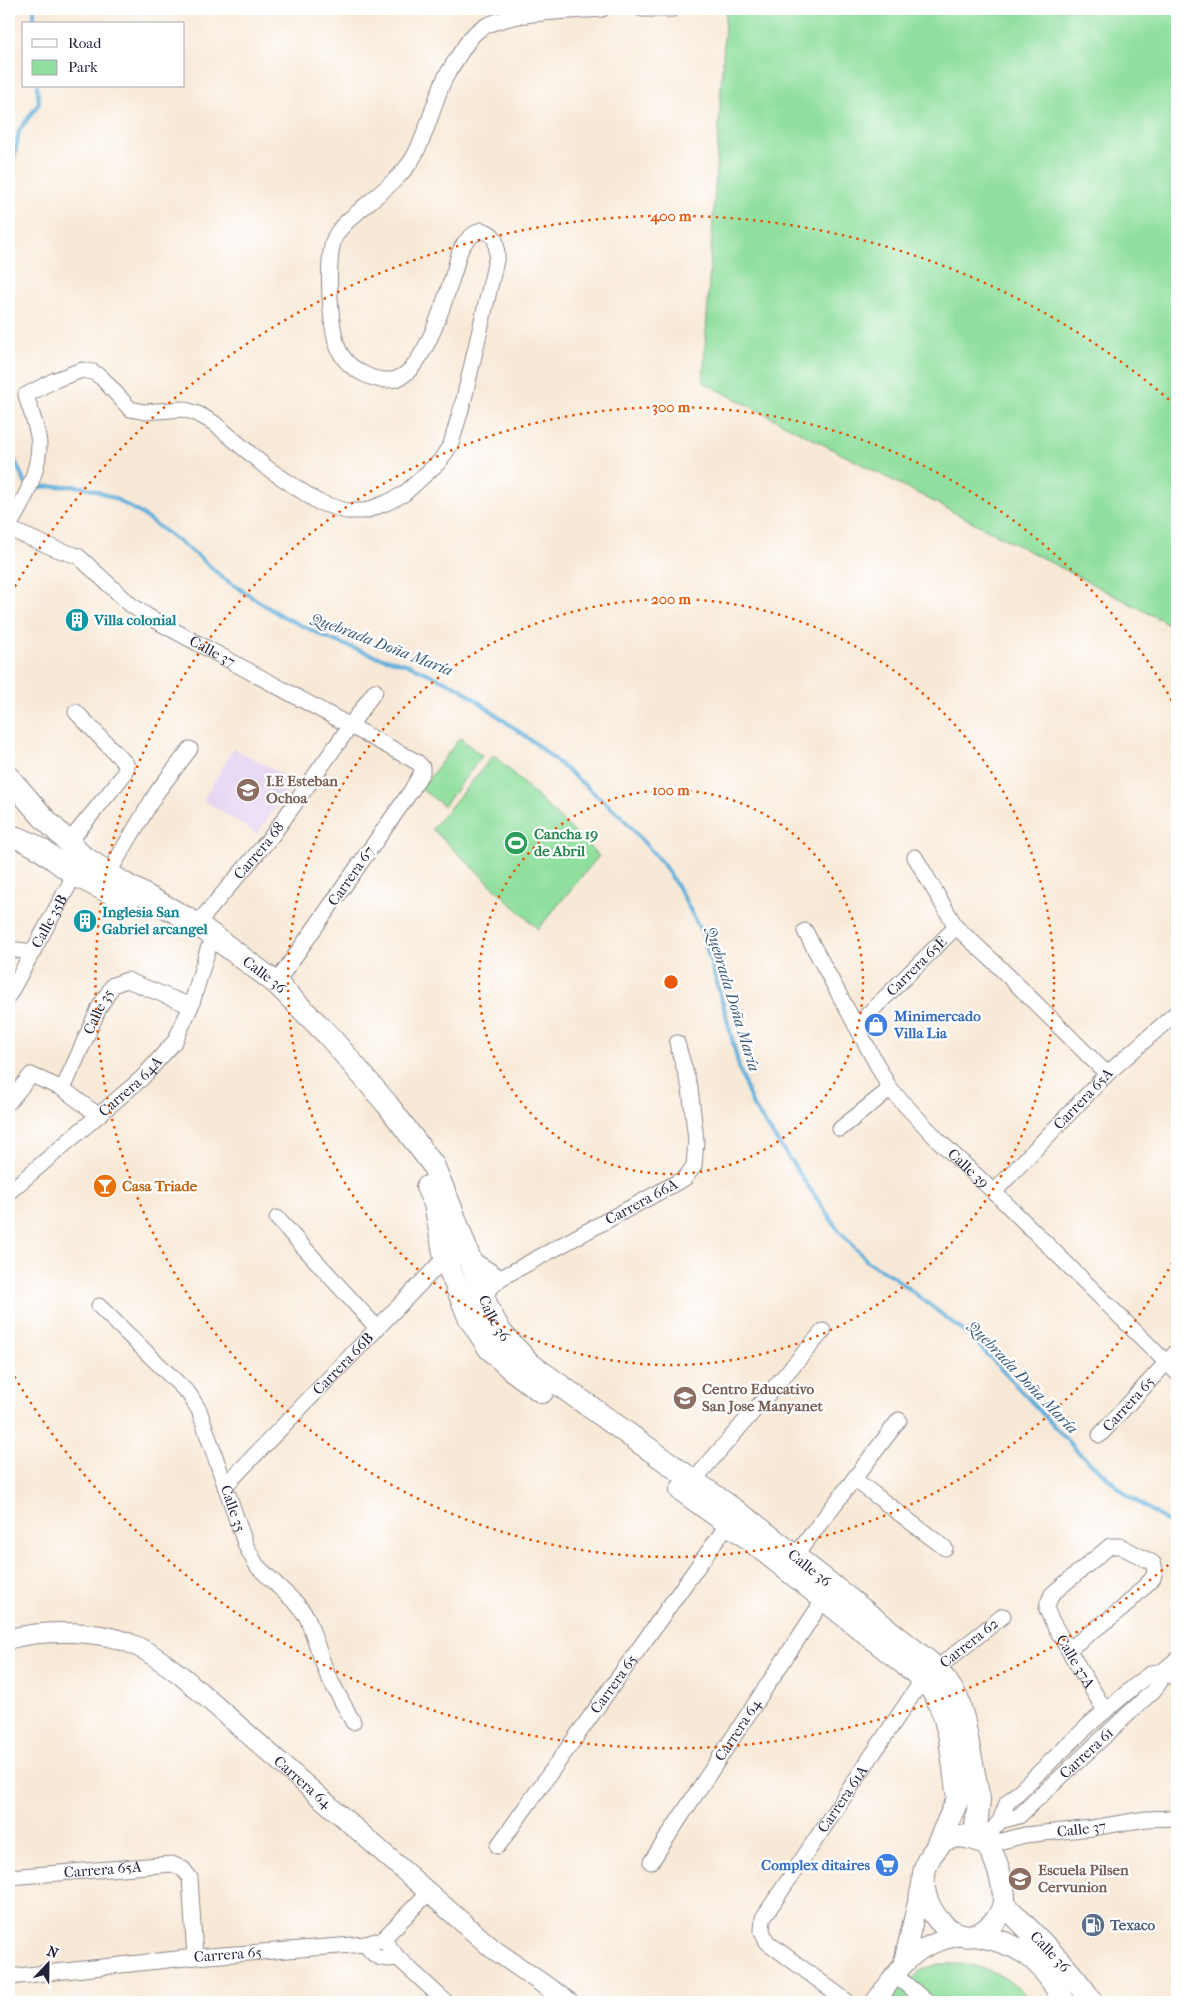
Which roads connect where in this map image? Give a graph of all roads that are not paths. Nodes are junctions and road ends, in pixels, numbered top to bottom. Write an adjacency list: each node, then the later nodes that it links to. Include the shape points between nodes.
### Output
1 (602, 9): 4 (street, via 529,15 497,21 478,30 445,78 413,159 342,226 334,238 329,258 333,328 340,353 351,366 374,378 396,379 411,370 422,353 462,247 481,230 496,240 497,256 451,444 440,461 404,494 365,511 346,511 318,502 267,468 214,423 198,414 183,409 145,412 130,409 102,378 82,370 26,395 39,442 37,460 26,497)
2 (642, 9): 3 (street)
3 (673, 9)
4 (9, 527): 7 (street, Calle 37, via 78,556 131,605 149,617)
5 (375, 691): 7 (street, Carrera 68)
6 (76, 712): 13 (street, via 127,767)
7 (350, 724): 9 (street, Calle 37); 17 (street, Carrera 68, via 271,837)
8 (190, 749): 16 (street, via 157,792)
9 (422, 767): 23 (street, Carrera 67, via 411,791)
10 (9, 778): 11 (main road, Calle 36)
11 (42, 817): 12 (main road, via 34,826); 13 (main road, Calle 36)
12 (14, 837): 15 (main road, Calle 36, via 31,843)
13 (68, 843): 16 (main road, Calle 36)
14 (915, 857): 18 (street)
15 (75, 874): 21 (main road, Calle 36); 22 (street, Calle 35B)
16 (108, 874): 17 (main road, Calle 36)
17 (197, 924): 23 (main road, Calle 36)
18 (956, 927): 27 (street, Carrera 65E); 29 (street)
19 (805, 931): 27 (street, Calle 39)
20 (9, 949): 22 (street)
21 (208, 949): 25 (street, Carrera 64A); 39 (main road, Calle 36, via 267,992 376,1111 419,1169 435,1204)
22 (33, 952): 24 (street, Calle 35B)
23 (276, 983): 38 (main road, Calle 36, via 341,1050 433,1165 452,1208)
24 (9, 995)
25 (191, 1006): 31 (street, Calle 35, via 127,980 113,985 99,1008); 33 (street, Carrera 64A, via 175,1041 142,1078)
26 (1177, 1012): 29 (street, Carrera 65A)
27 (856, 1026): 30 (street, Calle 39)
28 (677, 1043): 40 (street, Carrera 66A, via 690,1088 696,1140 694,1166 685,1178)
29 (1107, 1074): 36 (street, Carrera 65A)
30 (890, 1088): 34 (street); 36 (street, Calle 39, via 939,1141)
31 (63, 1089): 32 (street, via 31,1075); 33 (street)
32 (10, 1099)
33 (98, 1115): 35 (street, Carrera 64A)
34 (840, 1129)
35 (9, 1192)
36 (994, 1192): 46 (street, Calle 39)
37 (277, 1218): 43 (street)
38 (467, 1256): 39 (street); 40 (street); 41 (main road, Calle 36)
39 (445, 1258): 43 (street, Carrera 66B); 52 (main road, Calle 36, via 469,1317 490,1348 511,1369)
40 (501, 1278): 41 (street, Carrera 66A)
41 (482, 1296): 50 (main road, Calle 36, via 501,1333 530,1364)
42 (99, 1306): 51 (street, Calle 35, via 189,1394 199,1410)
43 (377, 1328): 51 (street, Carrera 66B)
44 (823, 1331): 50 (street)
45 (1177, 1351): 46 (street, Carrera 65)
46 (1172, 1368): 48 (street, Carrera 65)
47 (899, 1420): 49 (street)
48 (1100, 1435)
49 (854, 1479): 53 (street); 54 (street)
50 (694, 1480): 54 (main road, Calle 36)
51 (226, 1486): 64 (street, Calle 35, via 246,1546 257,1566 307,1618 327,1674)
52 (728, 1524): 55 (main road, Calle 36); 68 (street, Carrera 65)
53 (945, 1548)
54 (795, 1556): 61 (main road, Calle 36)
55 (824, 1599): 61 (main road, Calle 36); 70 (street, Carrera 64)
56 (1003, 1616): 61 (street, Carrera 62)
57 (9, 1639): 73 (street, Carrera 64, via 76,1633 107,1637 154,1655)
58 (1069, 1649): 58 (street, Calle 37A, via 1122,1610 1153,1578 1153,1563 1120,1546 1110,1546 1052,1594 1047,1610); 63 (street, Calle 37A)
59 (1177, 1659): 60 (street, Carrera 61)
60 (1163, 1671): 62 (street); 63 (street, Carrera 61, via 1143,1679); 66 (street, Carrera 61, via 1154,1690 1019,1816)
61 (929, 1674): 67 (main road, Calle 36, via 957,1698 979,1799); 69 (main road, Calle 36, via 950,1738 958,1799); 84 (street, Carrera 61A, via 763,1918 762,1931 767,1942)
62 (1177, 1680)
63 (1106, 1711): 66 (street, Carrera 61, via 1007,1803)
64 (353, 1722)
65 (1177, 1818): 67 (street, Calle 37, via 1146,1819)
66 (1000, 1821): 67 (street, Carrera 61)
67 (981, 1842): 69 (main road, via 959,1836 944,1840); 74 (main road, via 999,1873)
68 (498, 1846)
69 (936, 1848): 72 (main road, via 927,1862)
70 (651, 1862)
71 (9, 1877): 78 (street, Carrera 65A, via 172,1864 183,1869 190,1878)
72 (922, 1883): 75 (main road, via 929,1908 942,1924); 80 (street)
73 (428, 1893): 76 (street, Carrera 65); 83 (street, Carrera 64, via 493,1949)
74 (1005, 1905): 75 (main road, via 988,1929); 88 (main road, Calle 36, via 1078,1980)
75 (970, 1935): 80 (street, via 943,1939 922,1948); 87 (main road, Calle 36, via 999,1940 1033,1958 1047,1973)
76 (383, 1939): 77 (street, Carrera 65); 79 (street)
77 (366, 1944): 78 (street, Carrera 65); 79 (street, via 377,1958)
78 (196, 1957): 81 (street, Carrera 65)
79 (398, 1958): 82 (street)
80 (899, 1969): 85 (street); 86 (street)
81 (9, 1977)
82 (446, 2002)
83 (568, 2002)
84 (848, 2002)
85 (875, 2002)
86 (927, 2002)
87 (1064, 2002)
88 (1092, 2002)

